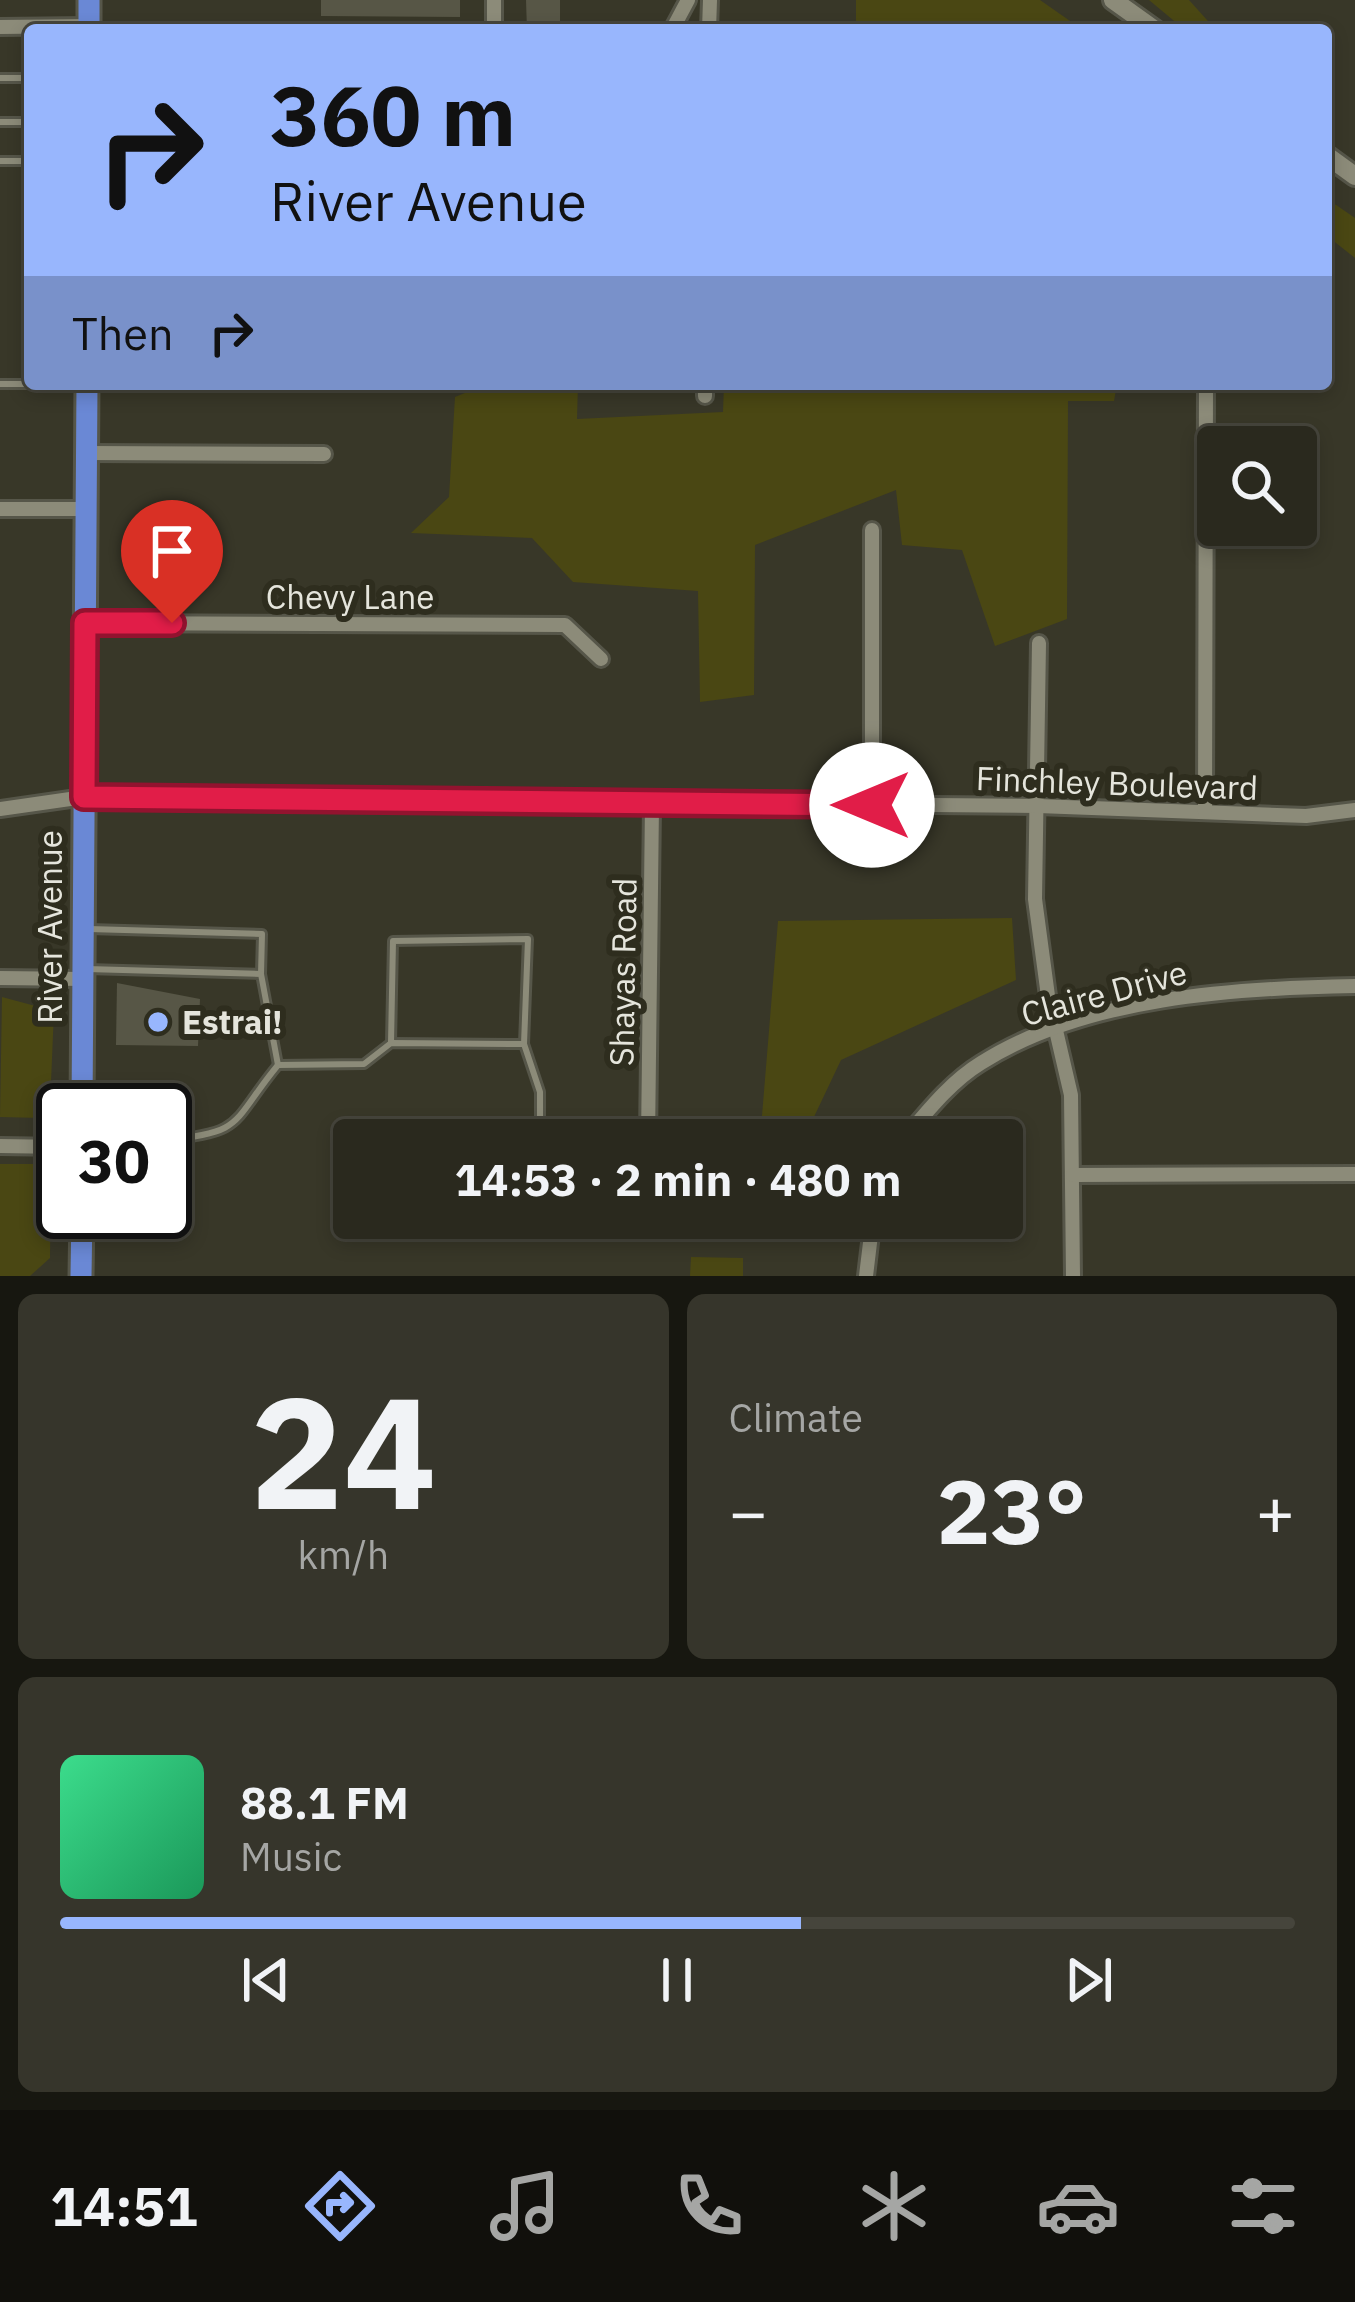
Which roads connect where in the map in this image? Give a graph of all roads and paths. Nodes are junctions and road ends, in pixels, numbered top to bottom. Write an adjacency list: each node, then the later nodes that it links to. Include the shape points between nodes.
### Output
1 (1114, 0): 2 (main road)
2 (1147, 24)
3 (87, 390): 5 (highway, River Avenue)
4 (1206, 390): 19 (street)
5 (86, 453): 6 (street); 7 (highway, River Avenue)
6 (324, 454)
7 (86, 508): 8 (street); 10 (highway, River Avenue)
8 (0, 509)
9 (872, 530): 15 (street)
10 (85, 623): 12 (street, Chevy Lane, via 565,625); 13 (highway, River Avenue)
11 (1039, 644): 16 (street)
12 (601, 659)
13 (84, 797): 14 (street, Finchley Boulevard); 17 (street, Finchley Boulevard); 20 (highway, River Avenue)
14 (652, 805): 15 (street, Finchley Boulevard); 31 (street, Shayas Road)
15 (872, 805): 16 (street, Finchley Boulevard)
16 (1038, 806): 19 (street, Finchley Boulevard); 25 (street, via 1035,899)
17 (0, 808)
18 (1355, 810): 19 (street, Finchley Boulevard)
19 (1204, 812)
20 (83, 929): 21 (highway, River Avenue); 22 (lane, via 262,934)
21 (83, 974): 22 (lane); 23 (street); 29 (highway, River Avenue)
22 (262, 974): 28 (lane)
23 (0, 978)
24 (1355, 986): 25 (street, Claire Drive, via 1159,1000)
25 (1057, 1030): 32 (street, Claire Drive, via 978,1065); 37 (street, via 1071,1095)
26 (391, 1042): 27 (lane); 27 (lane, via 394,941 528,939); 28 (lane, via 364,1064)
27 (524, 1043): 30 (lane, via 541,1092)
28 (278, 1065): 33 (lane, via 231,1129)
29 (82, 1083)
30 (540, 1119)
31 (648, 1119)
32 (924, 1119)
33 (192, 1138)
34 (0, 1146): 35 (street)
35 (36, 1147)
36 (1355, 1174): 37 (street)
37 (1073, 1175): 42 (street)
38 (82, 1239): 40 (highway)
39 (870, 1239): 41 (street)
40 (81, 1276)
41 (866, 1276)
42 (1073, 1276)

